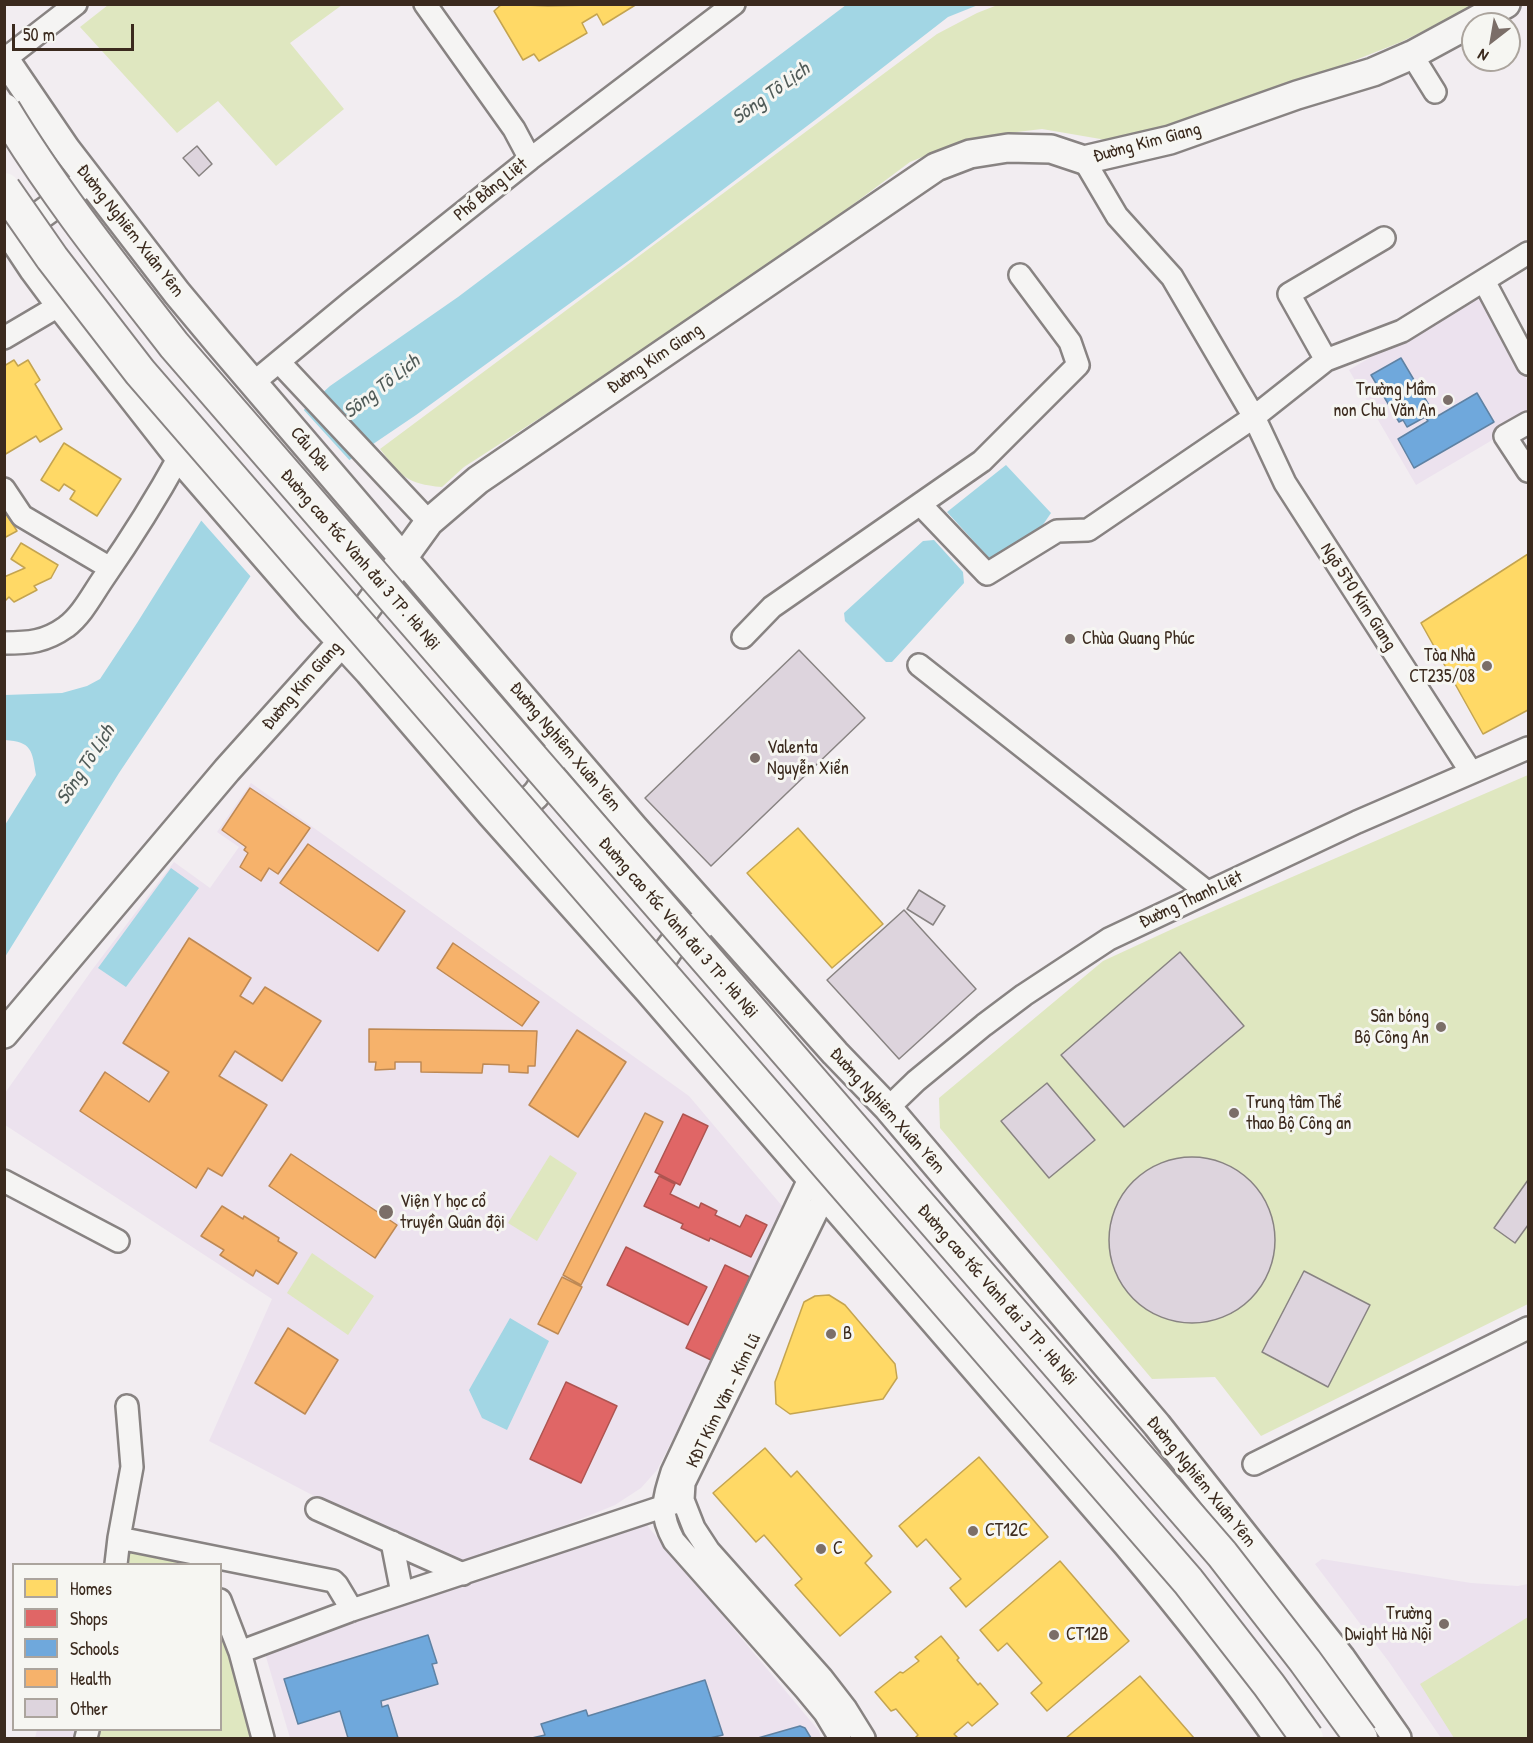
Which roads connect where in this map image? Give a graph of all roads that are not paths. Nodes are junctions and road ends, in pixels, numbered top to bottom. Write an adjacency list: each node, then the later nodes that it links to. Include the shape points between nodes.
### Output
1 (76, 4): 6 (street)
2 (425, 4): 9 (street, via 514,129)
3 (1506, 4): 5 (main road, Đường Kim Giang)
4 (725, 7): 9 (street, Phố Bằng Liệt)
5 (1412, 55): 7 (street); 10 (main road, Đường Kim Giang, via 1373,72 1297,94 1170,140)
6 (5, 59): 11 (main road, Đường Nghiêm Xuân Yêm)
7 (1435, 92)
8 (4, 110): 72 (highway, Đường cao tốc Vành đai 3 TP. Hà Nội, bridge, via 88,234 174,345 1222,1554)
9 (530, 159): 22 (street, Phố Bằng Liệt, via 352,301)
10 (1084, 160): 24 (street, Ngõ 570 Kim Giang, via 1117,216 1172,277); 31 (main road, Đường Kim Giang, via 1051,149 1008,148 970,154 936,167 478,480)
11 (89, 179): 13 (main road); 23 (main road, Đường Nghiêm Xuân Yêm)
12 (4, 189): 71 (highway, bridge, via 140,372 1188,1581)
13 (8, 230): 18 (main road)
14 (1384, 238): 20 (street, via 1289,294)
15 (1528, 253): 17 (street)
16 (1020, 275): 30 (street, via 1071,342 1078,365 982,461)
17 (1484, 281): 20 (street, via 1402,331); 21 (street)
18 (60, 305): 19 (street); 26 (main road)
19 (4, 338)
20 (1326, 360): 24 (street)
21 (1528, 364)
22 (285, 369): 23 (street, Phố Bằng Liệt); 31 (street, Cầu Dậu)
23 (259, 390): 29 (main road, Cầu Dậu)
24 (1254, 417): 30 (street, via 1088,530 1057,531 987,574); 40 (street, Ngõ 570 Kim Giang, via 1285,483)
25 (1528, 423): 27 (street, via 1505,436)
26 (187, 466): 33 (street, via 169,476); 36 (main road)
27 (1528, 471)
28 (4, 489): 33 (street, via 22,516)
29 (355, 502): 32 (main road, Đường Nghiêm Xuân Yêm)
30 (920, 504): 34 (street, via 772,607)
31 (429, 522): 32 (main road, Đường Kim Giang)
32 (403, 558): 36 (main road, Đường Kim Giang); 38 (main road, Đường Nghiêm Xuân Yêm)
33 (110, 568): 35 (street, via 68,625 37,642)
34 (743, 637)
35 (4, 642)
36 (342, 642): 41 (main road); 45 (main road, Đường Kim Giang, via 227,770)
37 (919, 665): 42 (street)
38 (552, 732): 41 (main road, via 553,755 537,794 529,803); 43 (main road, Đường Nghiêm Xuân Yêm)
39 (1528, 748): 40 (street, Đường Thanh Liệt)
40 (1471, 772): 42 (street, Đường Thanh Liệt)
41 (490, 814): 44 (main road)
42 (1207, 892): 46 (street, Đường Thanh Liệt, via 1109,939 1023,995)
43 (718, 924): 44 (main road, via 698,926 677,939 658,965); 46 (main road, Đường Nghiêm Xuân Yêm)
44 (648, 990): 48 (main road)
45 (4, 1035)
46 (888, 1108): 73 (main road, Đường Nghiêm Xuân Yêm, via 1157,1425 1341,1658)
47 (4, 1181): 49 (street)
48 (818, 1186): 51 (street, KĐT Kim Văn - Kim Lũ); 70 (main road, via 1184,1611)
49 (118, 1241)
50 (1528, 1328): 53 (street)
51 (722, 1387): 54 (street, KĐT Kim Văn - Kim Lũ, via 684,1483); 55 (street, KĐT Kim Văn - Kim Lũ, via 672,1472)
52 (128, 1406): 57 (street, via 132,1467)
53 (1254, 1464)
54 (683, 1500): 55 (street); 66 (street, via 709,1551)
55 (662, 1508): 61 (street); 66 (street, via 674,1541)
56 (317, 1509): 58 (street)
57 (119, 1538): 59 (street); 60 (street)
58 (392, 1542): 61 (street); 62 (street)
59 (205, 1559): 64 (street, via 333,1581)
60 (116, 1563)
61 (463, 1574): 62 (street)
62 (402, 1593): 64 (street)
63 (222, 1605): 65 (street)
64 (352, 1610): 65 (street)
65 (240, 1652): 67 (street)
66 (814, 1684): 68 (street); 69 (street, via 846,1709)
67 (263, 1738)
68 (840, 1738)
69 (864, 1738)
70 (1278, 1738)
71 (1307, 1738)
72 (1361, 1738)
73 (1397, 1738)

